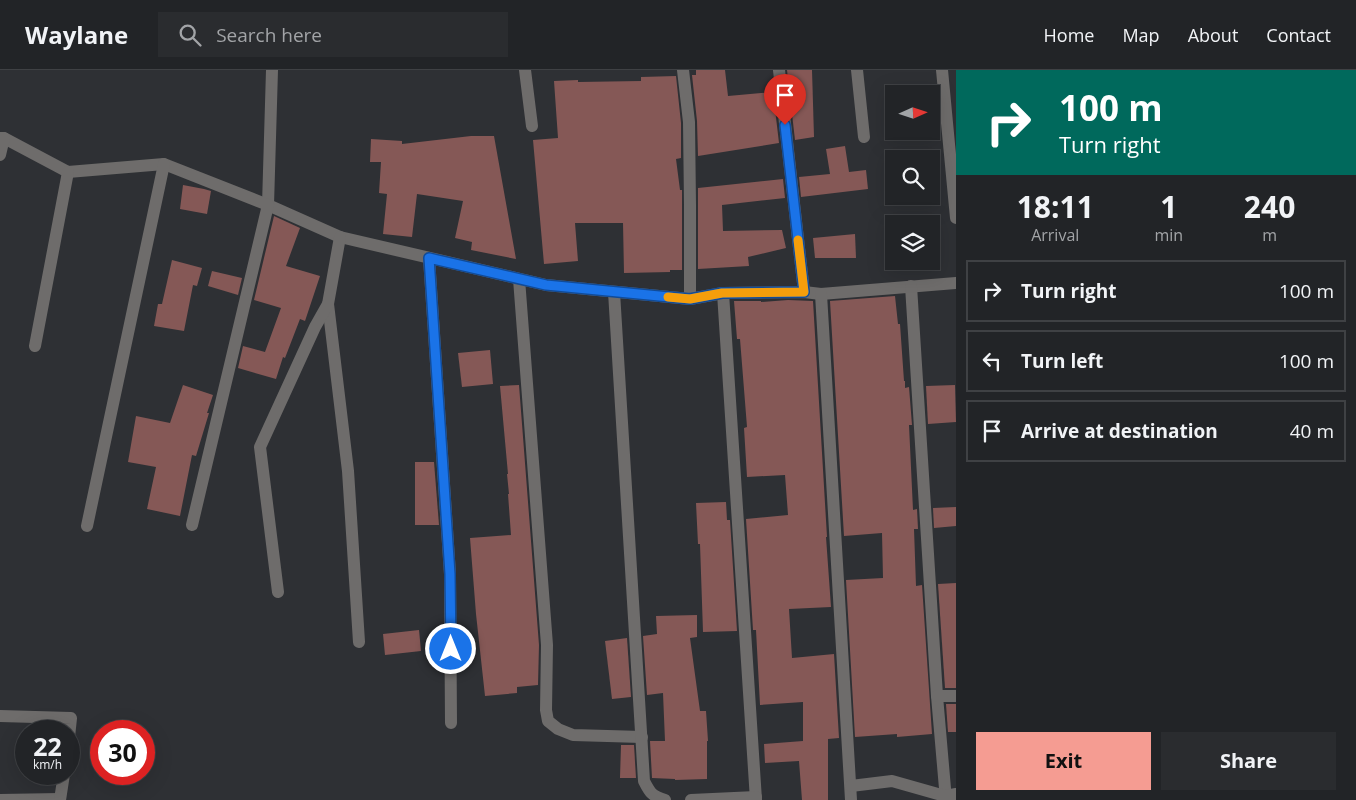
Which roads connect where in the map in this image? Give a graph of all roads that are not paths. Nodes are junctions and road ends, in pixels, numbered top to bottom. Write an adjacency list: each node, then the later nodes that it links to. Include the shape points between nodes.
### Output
1 (272, 70): 13 (street)
2 (525, 70): 7 (street)
3 (683, 70): 24 (street, via 689,122)
4 (779, 70): 21 (street)
5 (857, 70): 8 (street)
6 (942, 70): 14 (street)
7 (532, 126)
8 (864, 137)
9 (2, 138): 10 (street); 12 (street)
10 (0, 155)
11 (164, 164): 12 (street); 13 (street); 28 (street)
12 (68, 172): 26 (street)
13 (268, 205): 15 (street); 27 (street)
14 (956, 218)
15 (340, 237): 16 (street); 25 (street)
16 (429, 258): 17 (street); 35 (street, via 450,574)
17 (519, 279): 20 (street); 36 (street, via 546,645 548,721 573,734)
18 (956, 283): 19 (street)
19 (911, 286): 23 (street); 31 (street)
20 (614, 292): 24 (street); 36 (street)
21 (804, 292): 22 (street); 23 (street)
22 (722, 293): 24 (street); 40 (street)
23 (821, 294): 38 (street)
24 (690, 299)
25 (328, 304): 29 (street, via 260,447); 30 (street, via 348,471)
26 (35, 346)
27 (192, 525)
28 (87, 526)
29 (278, 592)
30 (358, 642)
31 (937, 696): 32 (street); 39 (street)
32 (956, 696)
33 (0, 716): 34 (street)
34 (71, 720)
35 (451, 724)
36 (642, 737): 43 (street, via 644,781 649,791)
37 (62, 785): 42 (street)
38 (851, 786): 39 (street, via 892,781); 45 (street)
39 (949, 797)
40 (756, 798): 44 (street)
41 (0, 800): 42 (street)
42 (60, 800)
43 (665, 800)
44 (691, 800)
45 (852, 800)

